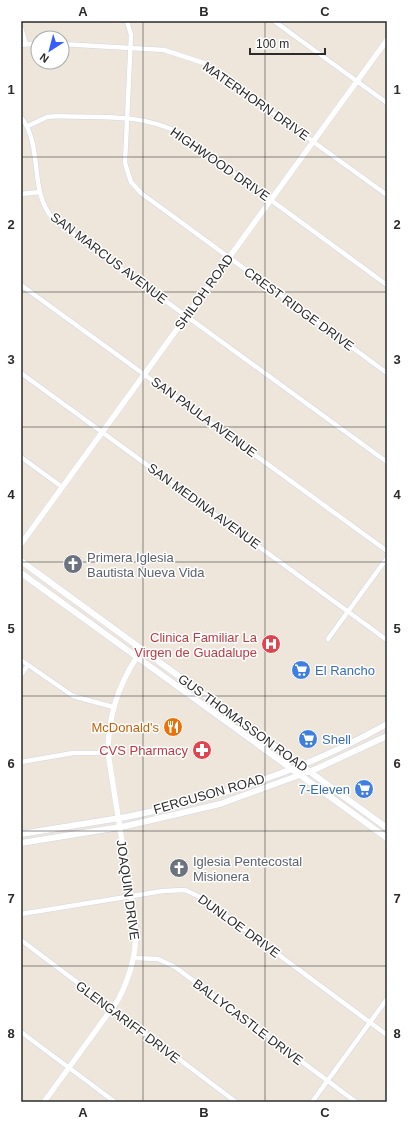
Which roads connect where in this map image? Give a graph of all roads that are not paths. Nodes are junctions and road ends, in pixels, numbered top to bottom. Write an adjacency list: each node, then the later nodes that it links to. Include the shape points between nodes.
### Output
1 (127, 21): 7 (street, CREST RIDGE DRIVE)
2 (274, 21): 8 (street)
3 (21, 28): 6 (street)
4 (387, 40): 8 (street, SHILOH ROAD)
5 (70, 44): 7 (street, MATERHORN DRIVE)
6 (23, 45)
7 (130, 47): 11 (street, CREST RIDGE DRIVE); 13 (street, MATERHORN DRIVE, via 164,50 204,63)
8 (356, 81): 9 (street); 13 (street, SHILOH ROAD)
9 (387, 104)
10 (21, 117): 12 (street, SAN MARCUS AVENUE)
11 (128, 119): 12 (street, HIGHWOOD DRIVE, via 58,116 47,117); 17 (street, HIGHWOOD DRIVE, via 151,121 179,132); 18 (street, CREST RIDGE DRIVE, via 126,163 130,182 140,194)
12 (28, 126): 14 (street, SAN MARCUS AVENUE)
13 (313, 141): 16 (street, MATERHORN DRIVE); 17 (street, SHILOH ROAD)
14 (40, 192): 15 (street); 21 (street, SAN MARCUS AVENUE, via 45,210 53,219)
15 (21, 194)
16 (387, 195)
17 (271, 200): 18 (street, SHILOH ROAD); 20 (street, HIGHWOOD DRIVE)
18 (229, 258): 21 (street, SHILOH ROAD); 23 (street, CREST RIDGE DRIVE)
19 (21, 285): 24 (street, SAN PAULA AVENUE)
20 (387, 285)
21 (186, 316): 24 (street, SHILOH ROAD); 27 (street, SAN MARCUS AVENUE)
22 (21, 373): 25 (street, SAN MEDINA AVENUE)
23 (387, 373)
24 (144, 374): 25 (street, SHILOH ROAD); 30 (street, SAN PAULA AVENUE)
25 (102, 432): 28 (street, SHILOH ROAD); 34 (street, SAN MEDINA AVENUE)
26 (21, 457): 28 (street)
27 (387, 462)
28 (62, 487): 29 (street, SHILOH ROAD)
29 (21, 544)
30 (387, 551)
31 (387, 558): 34 (street)
32 (21, 561): 37 (main road, GUS THOMASSON ROAD)
33 (21, 573): 38 (main road, GUS THOMASSON ROAD)
34 (348, 612): 35 (street); 36 (street, SAN MEDINA AVENUE)
35 (328, 639)
36 (387, 640)
37 (143, 650): 38 (main road); 42 (main road, GUS THOMASSON ROAD)
38 (137, 657): 43 (main road, GUS THOMASSON ROAD); 44 (street, JOAQUIN DRIVE, via 126,674)
39 (21, 660): 40 (street)
40 (28, 665): 41 (street); 44 (street, via 73,696)
41 (21, 675)
42 (203, 694): 43 (main road); 46 (main road, GUS THOMASSON ROAD)
43 (197, 701): 47 (main road, GUS THOMASSON ROAD)
44 (113, 707): 49 (street, JOAQUIN DRIVE)
45 (387, 724): 51 (main road, FERGUSON ROAD)
46 (254, 731): 47 (main road); 51 (main road, GUS THOMASSON ROAD)
47 (244, 735): 52 (main road, GUS THOMASSON ROAD)
48 (387, 736): 53 (main road, FERGUSON ROAD)
49 (108, 753): 50 (street, via 74,753); 55 (street, JOAQUIN DRIVE)
50 (21, 762)
51 (301, 765): 52 (main road, FERGUSON ROAD); 53 (main road, GUS THOMASSON ROAD)
52 (291, 769): 54 (main road, GUS THOMASSON ROAD); 55 (main road, FERGUSON ROAD, via 211,795)
53 (309, 772): 54 (main road, FERGUSON ROAD); 57 (main road, GUS THOMASSON ROAD)
54 (300, 775): 56 (main road, FERGUSON ROAD, via 220,804); 59 (main road, GUS THOMASSON ROAD)
55 (118, 818): 56 (street, JOAQUIN DRIVE); 58 (main road, FERGUSON ROAD)
56 (120, 827): 60 (main road, FERGUSON ROAD); 61 (street, JOAQUIN DRIVE)
57 (387, 828)
58 (21, 834)
59 (387, 838)
60 (21, 843)
61 (131, 897): 62 (street, DUNLOE DRIVE); 64 (street, JOAQUIN DRIVE, via 136,935); 67 (street, DUNLOE DRIVE, via 177,889 194,893)
62 (21, 914)
63 (21, 940): 66 (street, GLENGARIFF DRIVE)
64 (134, 958): 66 (street, JOAQUIN DRIVE, via 124,988); 71 (street, BALLYCASTLE DRIVE, via 158,959 175,967)
65 (387, 999): 67 (street)
66 (111, 1009): 70 (street, JOAQUIN DRIVE); 74 (street, GLENGARIFF DRIVE)
67 (370, 1022): 69 (street, DUNLOE DRIVE); 71 (street)
68 (21, 1032): 70 (street)
69 (387, 1035)
70 (69, 1068): 72 (street, JOAQUIN DRIVE); 73 (street)
71 (327, 1081): 75 (street); 76 (street, BALLYCASTLE DRIVE)
72 (44, 1102)
73 (114, 1102)
74 (236, 1102)
75 (312, 1102)
76 (356, 1102)

